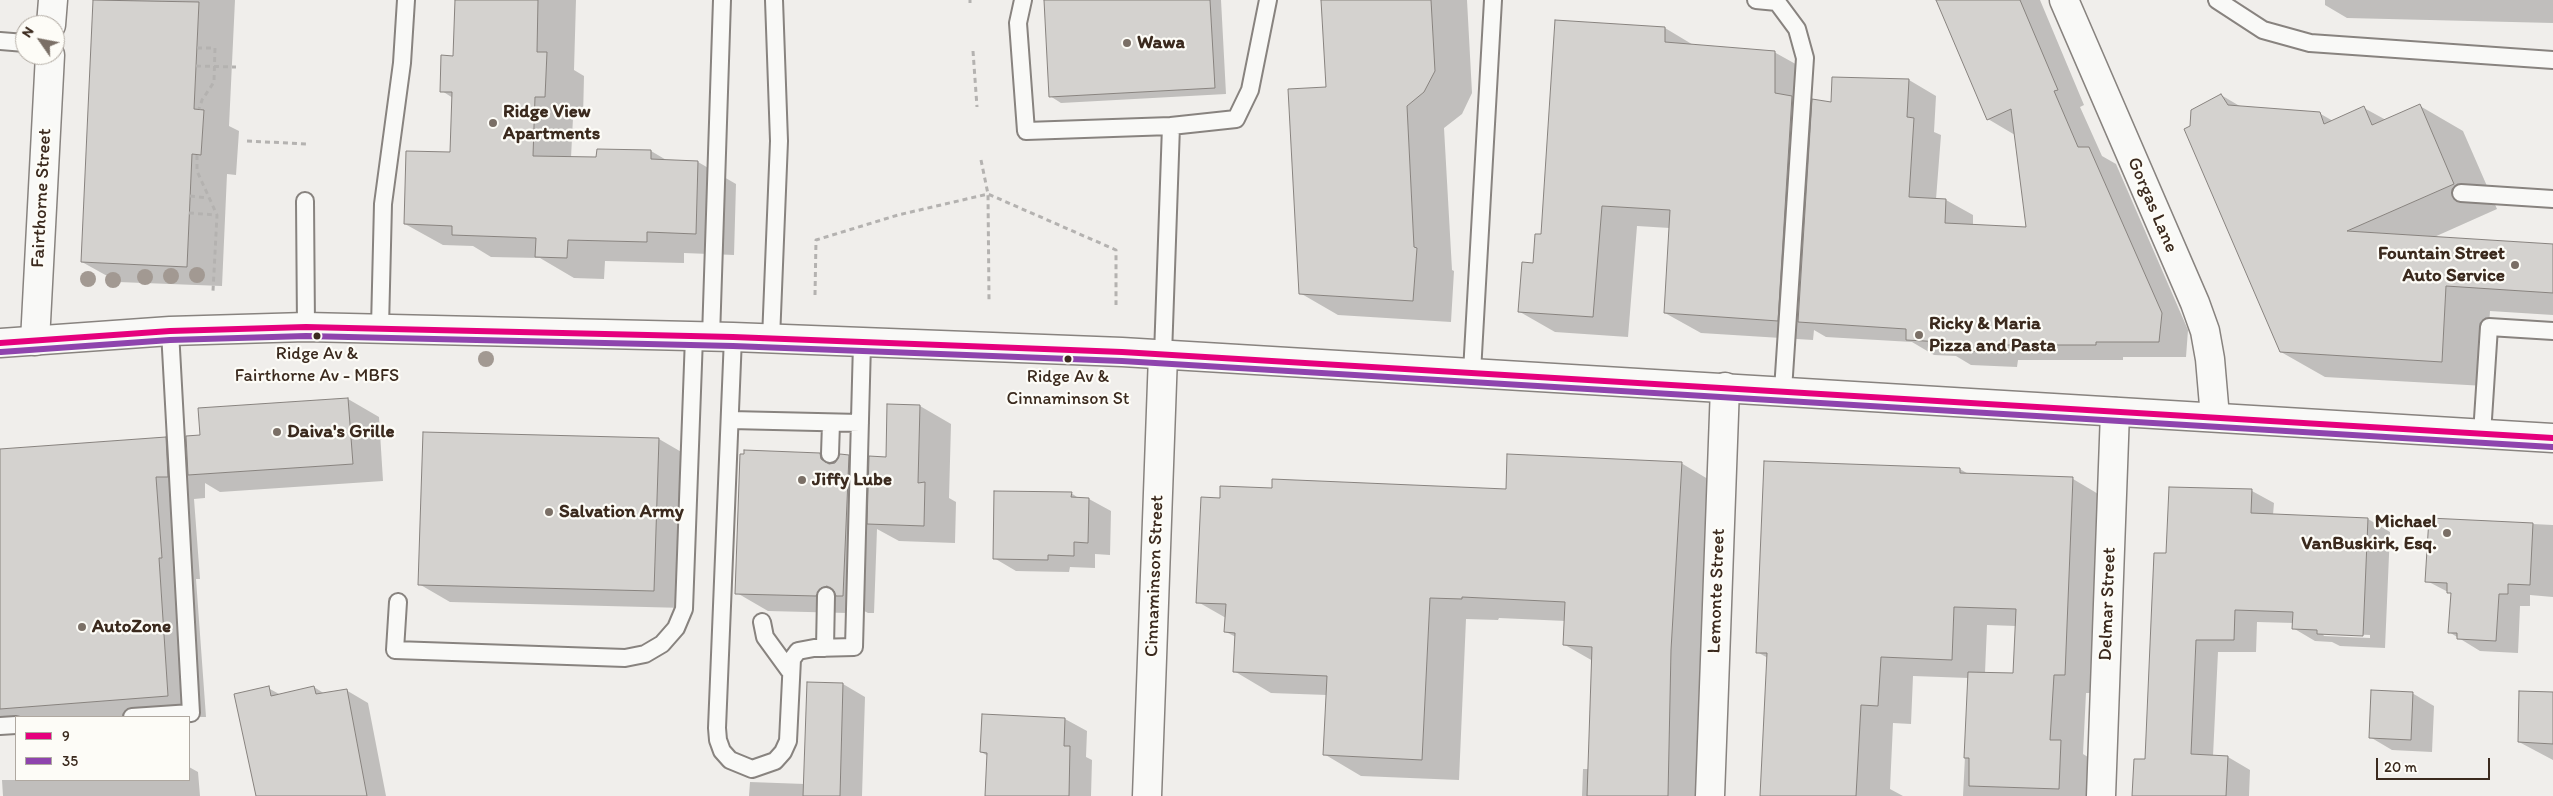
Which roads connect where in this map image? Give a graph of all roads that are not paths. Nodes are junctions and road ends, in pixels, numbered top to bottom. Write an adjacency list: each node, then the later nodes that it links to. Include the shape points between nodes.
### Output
1 (53, 0): 11 (main road)
2 (406, 0): 21 (lane, via 402,63 383,204)
3 (722, 0): 24 (lane)
4 (774, 0): 25 (lane, via 778,141)
5 (1023, 0): 16 (lane, via 1018,23 1026,131)
6 (1268, 0): 16 (lane, via 1250,90 1236,119)
7 (1493, 0): 30 (lane)
8 (1756, 0): 32 (lane, via 1777,2 1797,29 1805,58)
9 (2064, 0): 34 (main road, Gorgas Lane, via 2195,303 2210,359)
10 (2217, 0): 14 (lane, via 2263,30 2310,43)
11 (52, 15)
12 (0, 41): 13 (lane)
13 (15, 42)
14 (2553, 60)
15 (49, 65): 26 (main road, Fairthorne Street)
16 (1171, 126): 29 (lane)
17 (2460, 193): 18 (lane)
18 (2553, 199)
19 (305, 201): 20 (lane)
20 (306, 327): 21 (main road); 22 (main road)
21 (380, 327): 24 (main road)
22 (170, 331): 26 (main road); 46 (lane, via 191,713)
23 (2553, 331): 38 (lane, via 2489,327)
24 (713, 337): 25 (main road); 35 (lane); 42 (lane, via 684,609 676,628 662,644 645,654 625,658 395,650)
25 (771, 339): 28 (main road)
26 (35, 341): 27 (main road)
27 (0, 343)
28 (862, 343): 29 (main road); 37 (lane)
29 (1163, 355): 30 (main road); 49 (main road, Cinnaminson Street)
30 (1472, 372): 31 (main road)
31 (1725, 387): 32 (main road); 50 (main road, Lemonte Street)
32 (1783, 390): 33 (main road)
33 (2115, 412): 34 (main road); 51 (main road, Delmar Street)
34 (2215, 417): 38 (main road)
35 (731, 420): 36 (lane); 45 (lane, via 717,728 722,751 730,760 752,769 775,761 783,752 788,741)
36 (831, 423): 37 (lane); 40 (lane)
37 (860, 423): 44 (lane, via 854,648)
38 (2482, 434): 39 (main road)
39 (2553, 438)
40 (830, 454)
41 (826, 596): 44 (lane)
42 (398, 602)
43 (762, 622): 45 (lane, via 765,637)
44 (824, 648): 45 (lane, via 798,652 792,658)
45 (790, 670)
46 (147, 716)
47 (15, 725): 48 (lane)
48 (0, 726)
49 (1147, 796)
50 (1710, 796)
51 (2101, 796)

